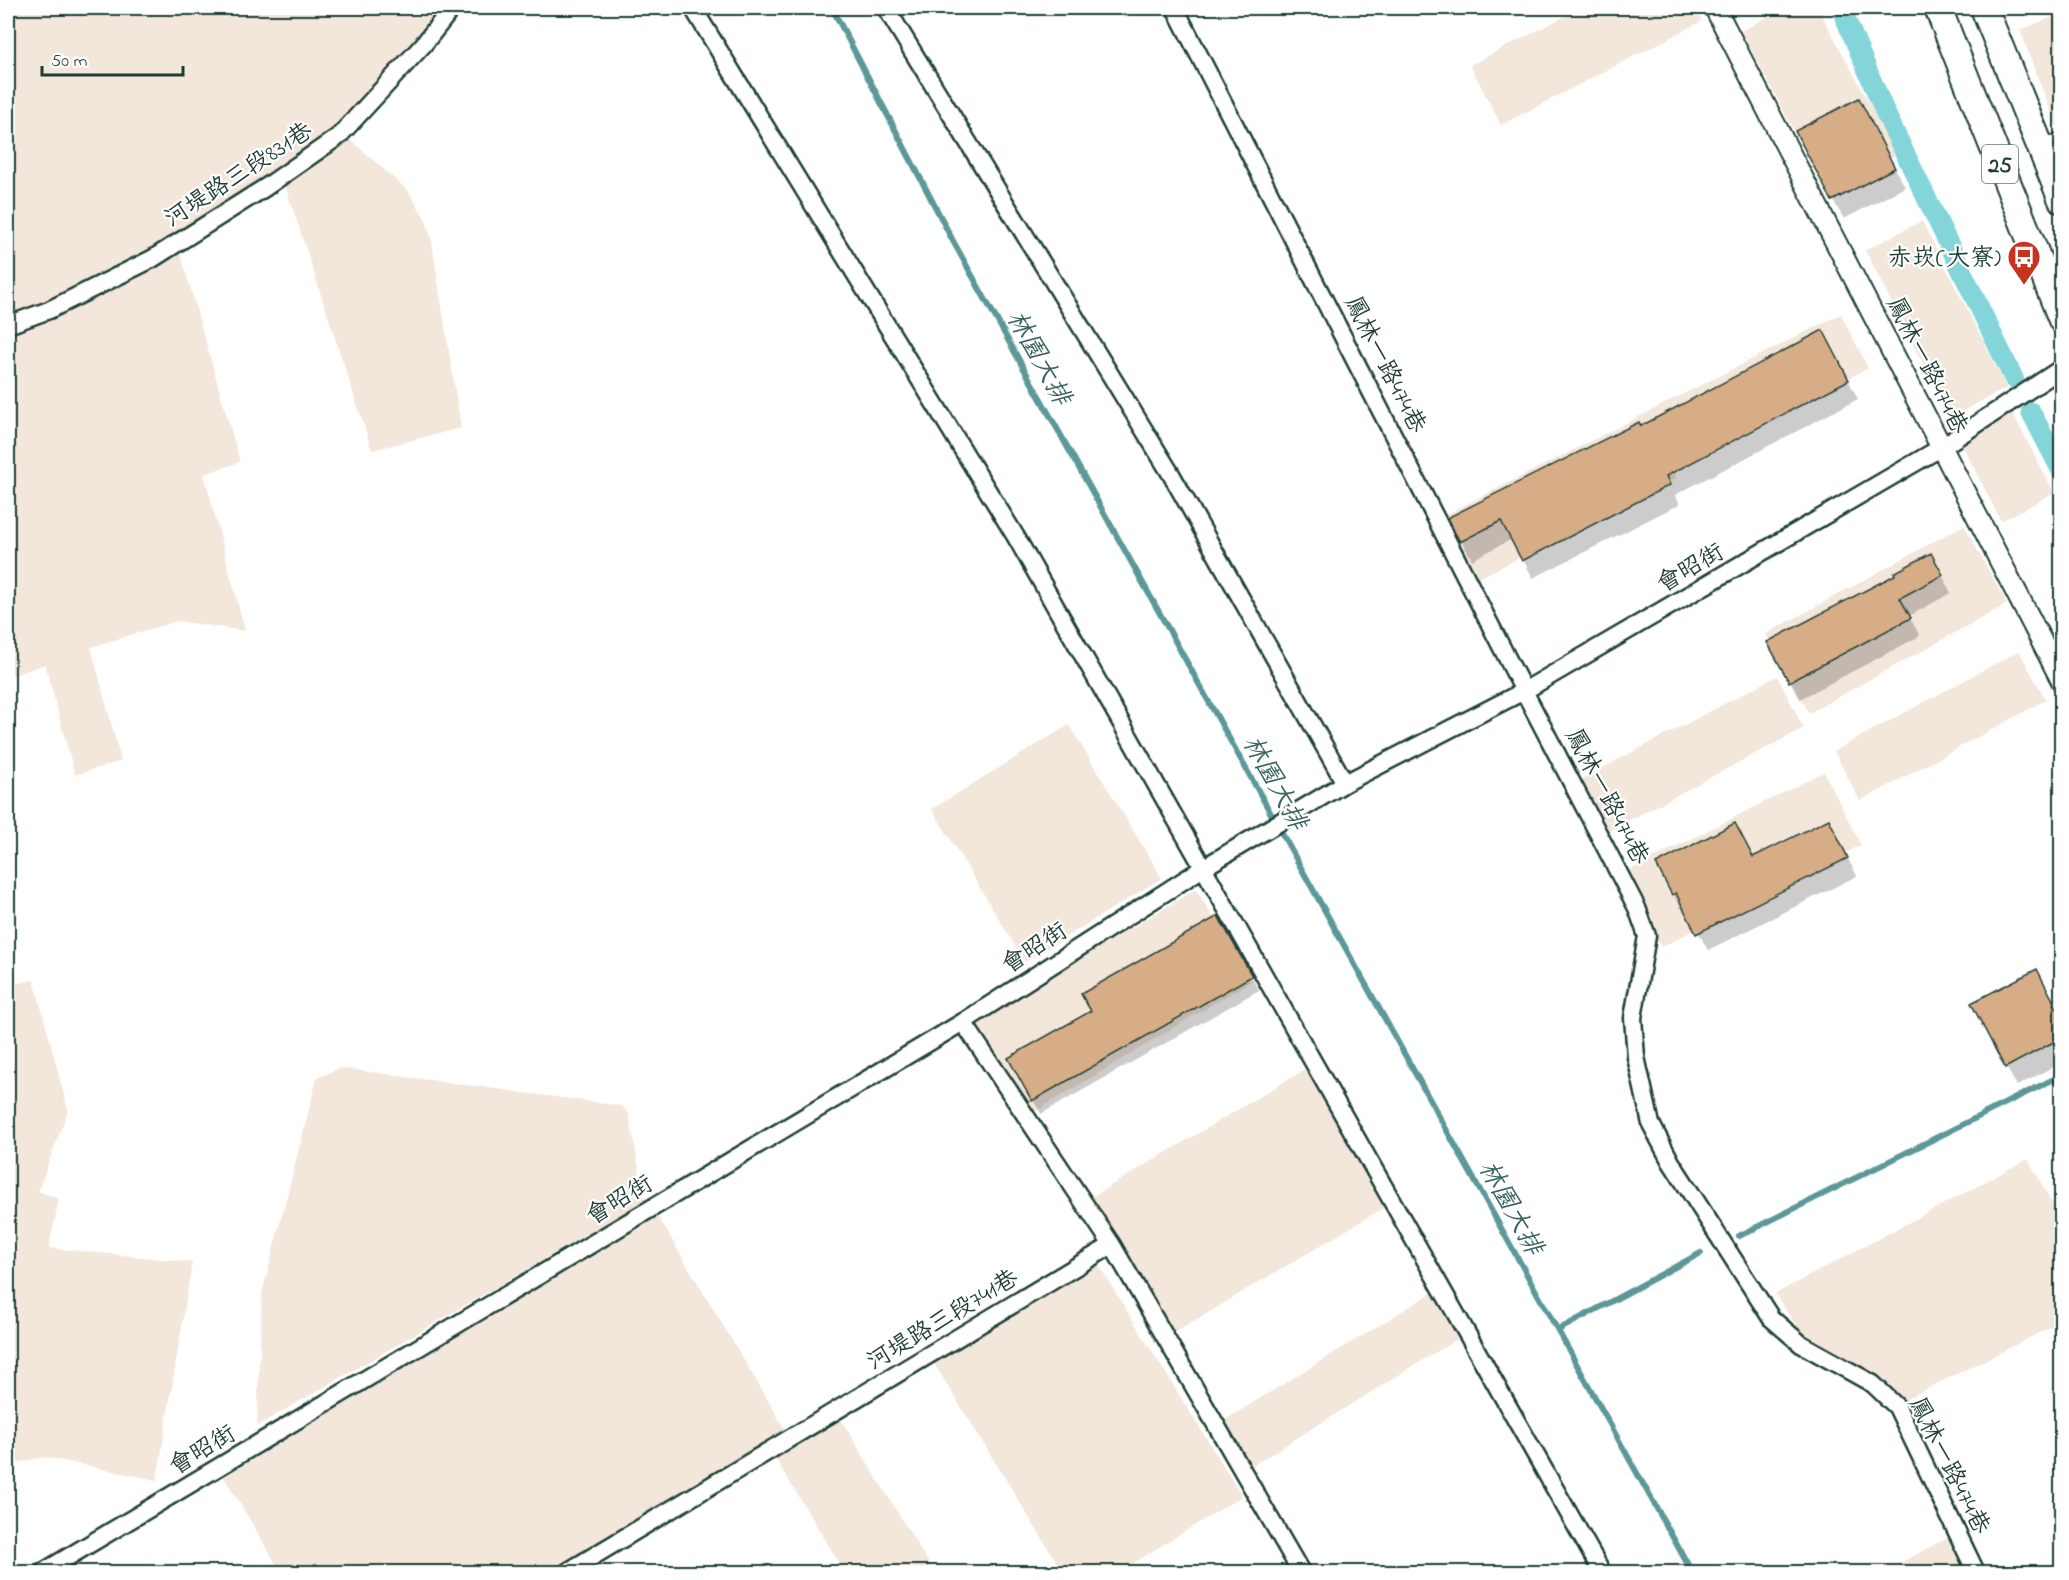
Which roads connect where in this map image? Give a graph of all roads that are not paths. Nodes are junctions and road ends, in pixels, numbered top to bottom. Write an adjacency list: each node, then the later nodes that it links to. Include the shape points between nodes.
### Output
1 (452, 8): 11 (street, 河堤路三段831巷, via 339,136 152,259 49,310)
2 (693, 8): 17 (street, via 1016,537)
3 (886, 8): 16 (street, via 1171,474)
4 (1174, 8): 15 (street, 鳳林一路474巷)
5 (1715, 8): 13 (street, 鳳林一路474巷)
6 (1938, 8): 10 (main road, 25)
7 (1984, 8): 8 (main road, 25)
8 (2051, 141): 9 (main road, 25)
9 (2061, 200)
10 (2061, 320)
11 (8, 325)
12 (2061, 368): 13 (street, 會昭街)
13 (1942, 447): 14 (street, 鳳林一路474巷); 15 (street, 會昭街)
14 (2061, 681)
15 (1524, 691): 16 (street, 會昭街); 24 (street, 鳳林一路474巷, via 1638,908 1647,936 1633,1018 1636,1057 1651,1124 1771,1318 1801,1344 1873,1384 1896,1407)
16 (1339, 787): 17 (street, 會昭街)
17 (1209, 864): 18 (street, 會昭街); 23 (street)
18 (963, 1022): 19 (street); 20 (street, 會昭街)
19 (1112, 1245): 21 (street, 河堤路三段741巷); 22 (street)
20 (42, 1572)
21 (567, 1572)
22 (1301, 1572)
23 (1602, 1572)
24 (1976, 1572)

